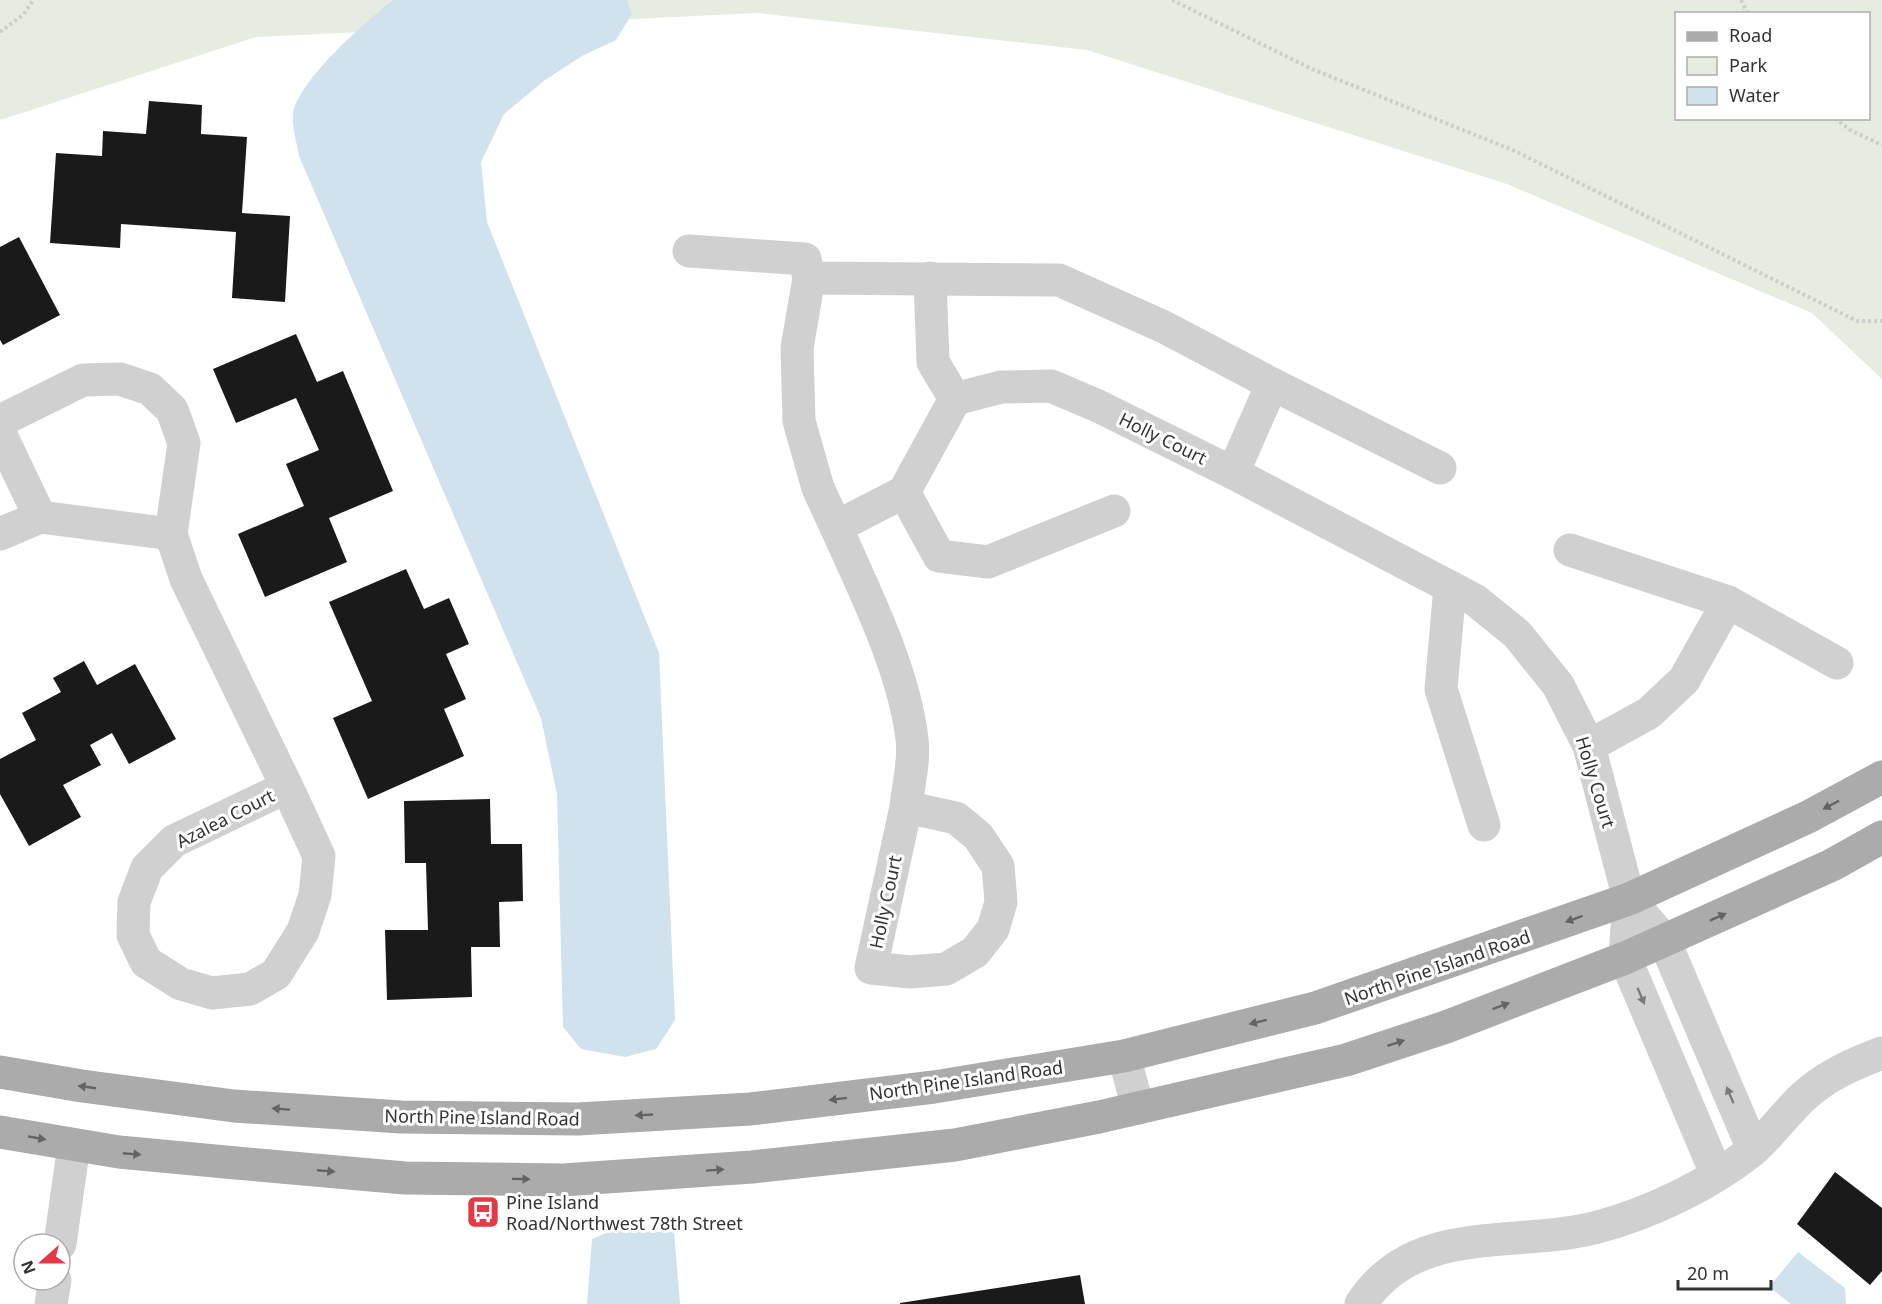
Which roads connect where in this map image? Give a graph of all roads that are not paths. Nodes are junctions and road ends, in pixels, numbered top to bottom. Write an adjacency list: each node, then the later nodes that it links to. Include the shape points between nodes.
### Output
1 (689, 251): 2 (lane, via 805,259)
2 (809, 278): 3 (lane); 13 (lane, Holly Court, via 797,348 799,421 818,488)
3 (930, 278): 4 (lane, via 1059,280 1164,327); 5 (lane, via 933,362)
4 (1272, 384): 8 (lane); 9 (lane)
5 (955, 399): 9 (lane, Holly Court, via 1001,387 1051,386); 10 (lane)
6 (0, 421): 15 (lane, Azalea Court, via 83,380 120,379 150,389 172,410 184,443)
7 (0, 433): 12 (lane)
8 (1440, 468)
9 (1233, 472): 17 (lane, Holly Court)
10 (904, 492): 11 (lane, via 939,556 988,562); 13 (lane)
11 (1114, 511)
12 (40, 517): 14 (lane); 15 (lane)
13 (836, 527): 23 (lane, Holly Court, via 873,611 903,696 912,740)
14 (0, 534)
15 (171, 534): 22 (lane, Azalea Court, via 186,579)
16 (1570, 550): 18 (lane)
17 (1450, 587): 20 (lane, Holly Court, via 1474,600 1517,634 1558,685); 24 (lane, via 1441,689)
18 (1728, 602): 19 (lane); 20 (lane, via 1684,680 1649,713)
19 (1837, 663)
20 (1590, 746): 26 (lane, Holly Court)
21 (1882, 777): 26 (main road, North Pine Island Road, one-way to 26, via 1808,817)
22 (287, 787): 22 (lane, Azalea Court, via 318,856 315,894 303,931 276,974 250,989 212,993 181,984 146,962 133,935 134,903 147,868 174,841)
23 (906, 807): 23 (lane, Holly Court, via 956,818 978,836 998,866 1001,902 993,929 975,952 946,969 910,972 871,968)
24 (1484, 825)
25 (1882, 837): 27 (main road, one-way to 25, via 1832,865)
26 (1629, 899): 27 (lane); 28 (lane); 30 (main road, North Pine Island Road, one-way to 30, via 1315,1008)
27 (1664, 940): 28 (main road); 35 (lane, one-way to 27)
28 (1625, 958): 32 (main road, one-way to 28, via 1346,1060 1446,1027); 36 (lane, one-way to 36)
29 (1882, 1053): 35 (lane, via 1841,1068 1804,1096)
30 (1124, 1056): 31 (main road, North Pine Island Road, one-way to 31, via 934,1087 750,1109 578,1119 401,1117 234,1106); 32 (lane)
31 (0, 1072)
32 (1138, 1108): 34 (main road, one-way to 32, via 131,1154 405,1178 563,1180 752,1167 955,1145)
33 (0, 1132): 34 (main road, one-way to 34)
34 (74, 1145): 37 (lane)
35 (1753, 1149): 36 (lane)
36 (1716, 1173): 38 (lane, via 1645,1210 1593,1228 1453,1245 1405,1260)
37 (62, 1232)
38 (1361, 1304)

